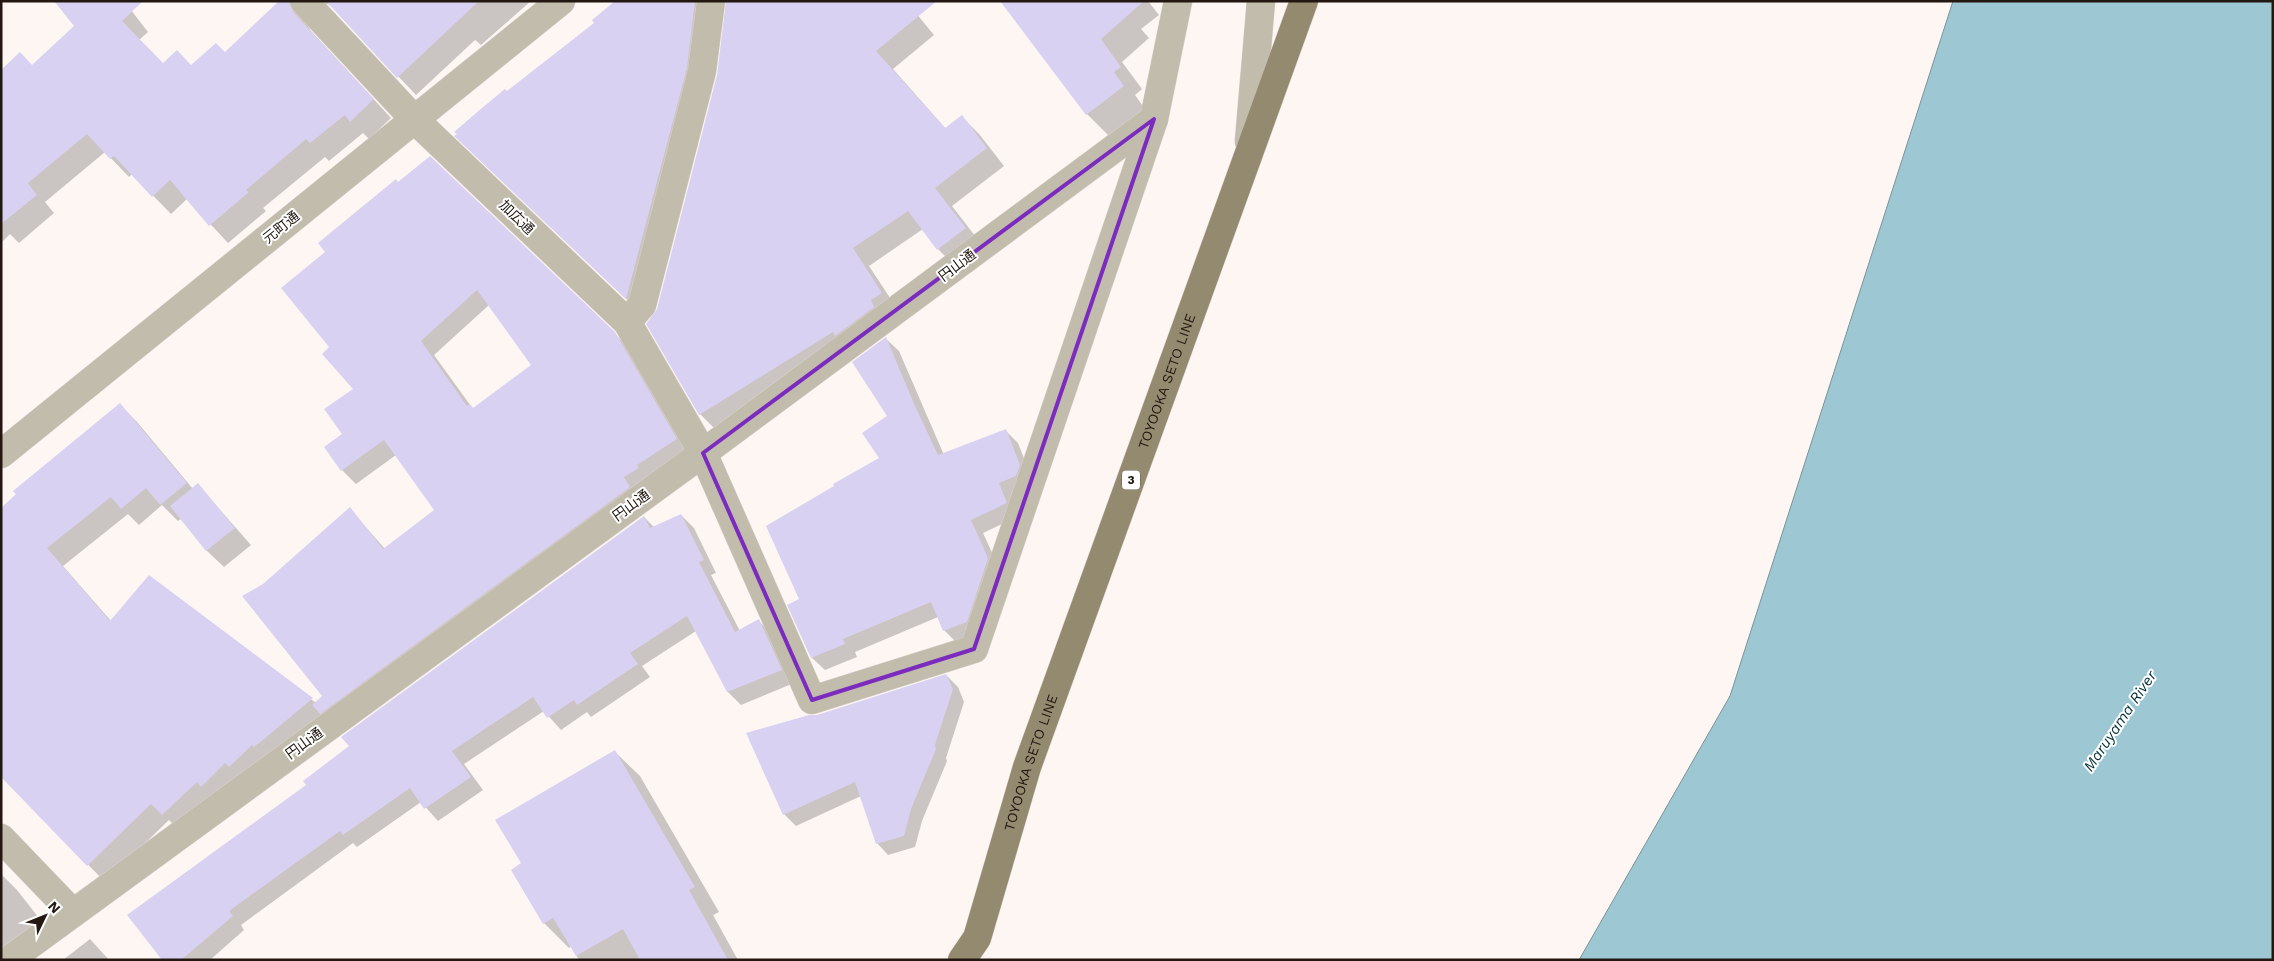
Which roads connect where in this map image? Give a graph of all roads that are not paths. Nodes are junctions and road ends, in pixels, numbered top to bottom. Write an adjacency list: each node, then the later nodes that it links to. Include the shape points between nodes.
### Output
1 (304, 1): 7 (street, 加広通)
2 (561, 1): 7 (street, 元町通)
3 (711, 1): 10 (street, via 702,71 682,151 642,305)
4 (1178, 1): 8 (street)
5 (1261, 1): 9 (street)
6 (1304, 1): 9 (main road, TOYOOKA SETO LINE / 3)
7 (414, 119): 10 (street, 加広通); 12 (street, 元町通)
8 (1154, 119): 11 (street, 円山通); 11 (street, 加広通, via 974,649 812,700)
9 (1248, 158): 16 (main road, TOYOOKA SETO LINE / 3, via 1027,767 977,938)
10 (628, 322): 11 (street, 加広通)
11 (703, 453): 14 (street, 円山通)
12 (1, 454)
13 (1, 838): 14 (street)
14 (73, 913): 15 (street, 円山通)
15 (9, 960)
16 (962, 960)

